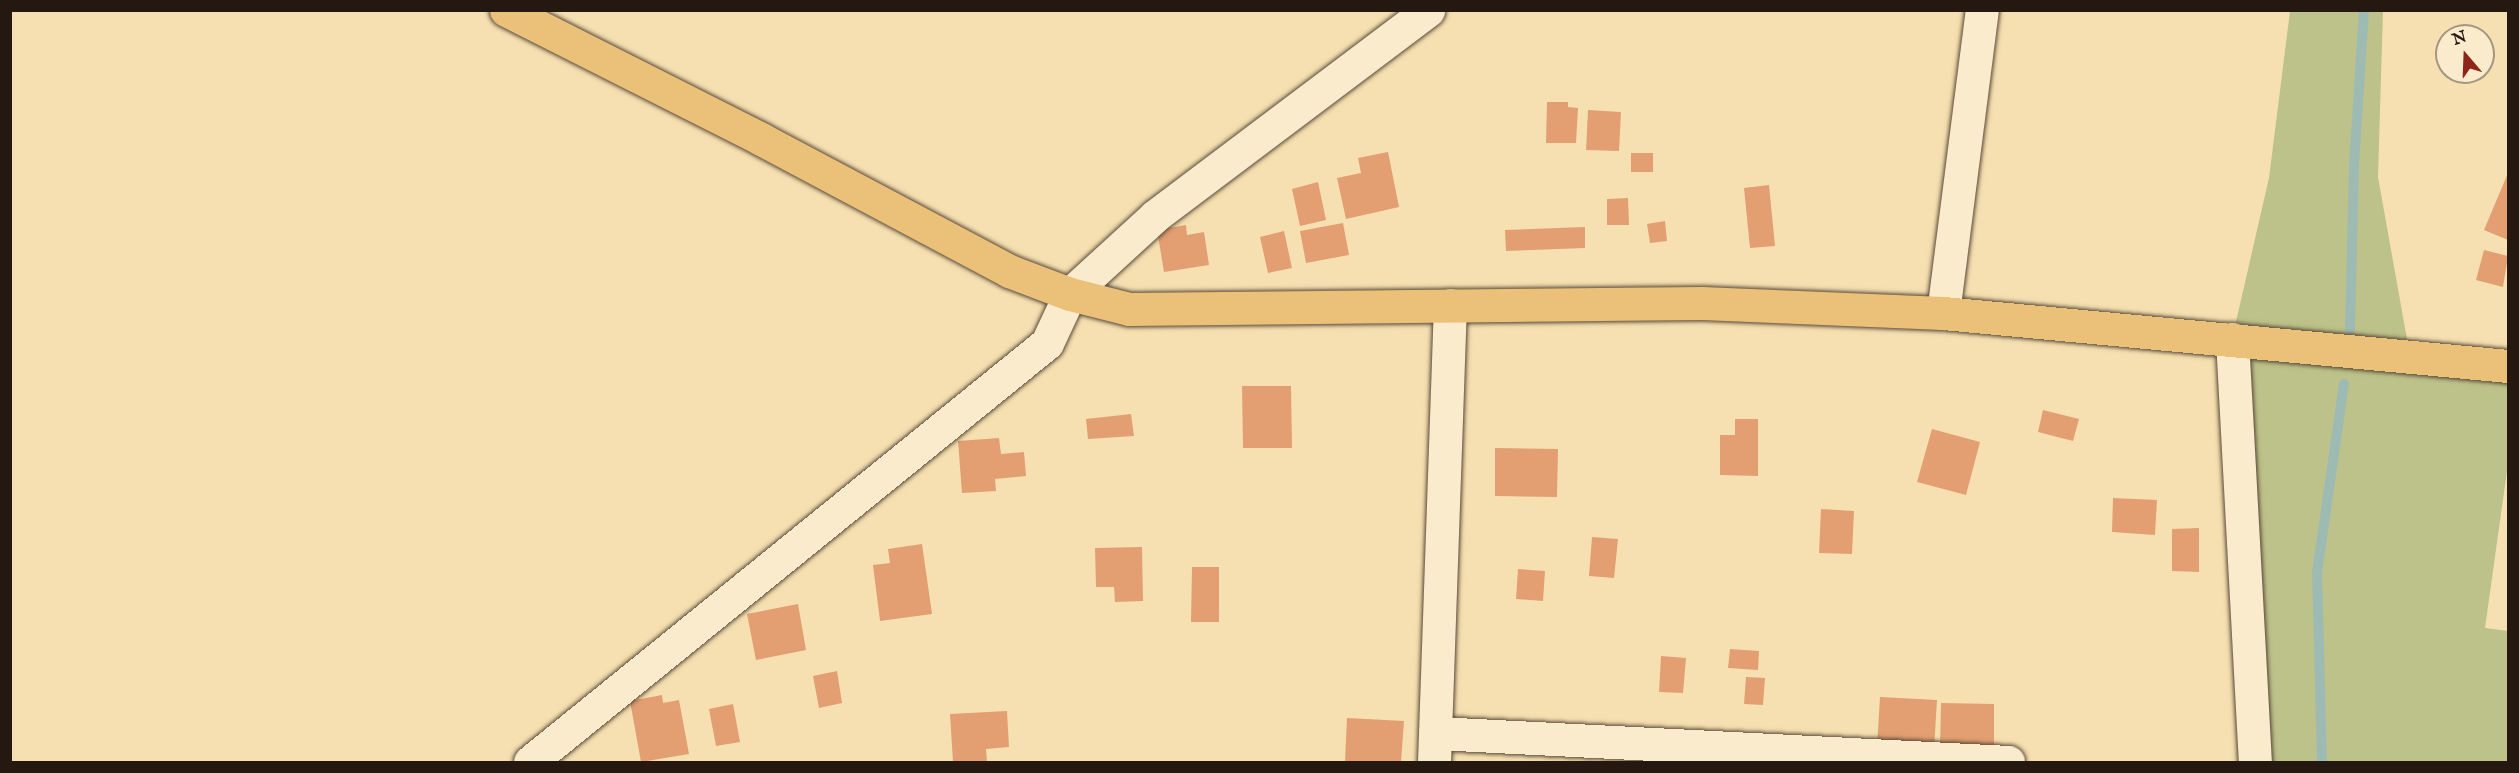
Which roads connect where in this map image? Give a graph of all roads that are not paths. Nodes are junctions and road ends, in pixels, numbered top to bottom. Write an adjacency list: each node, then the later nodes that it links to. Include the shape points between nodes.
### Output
1 (506, 10): 4 (main road, via 1009,271)
2 (1428, 10): 4 (street, via 1155,216)
3 (1983, 10): 6 (street)
4 (1070, 294): 5 (main road, via 1130,309); 10 (street, via 1047,343)
5 (1450, 305): 6 (main road, via 1702,303); 9 (street)
6 (1943, 313): 7 (main road)
7 (2232, 339): 8 (main road); 12 (street)
8 (2508, 366)
9 (1435, 748): 11 (street)
10 (530, 762)
11 (2008, 762)
12 (2255, 762)

